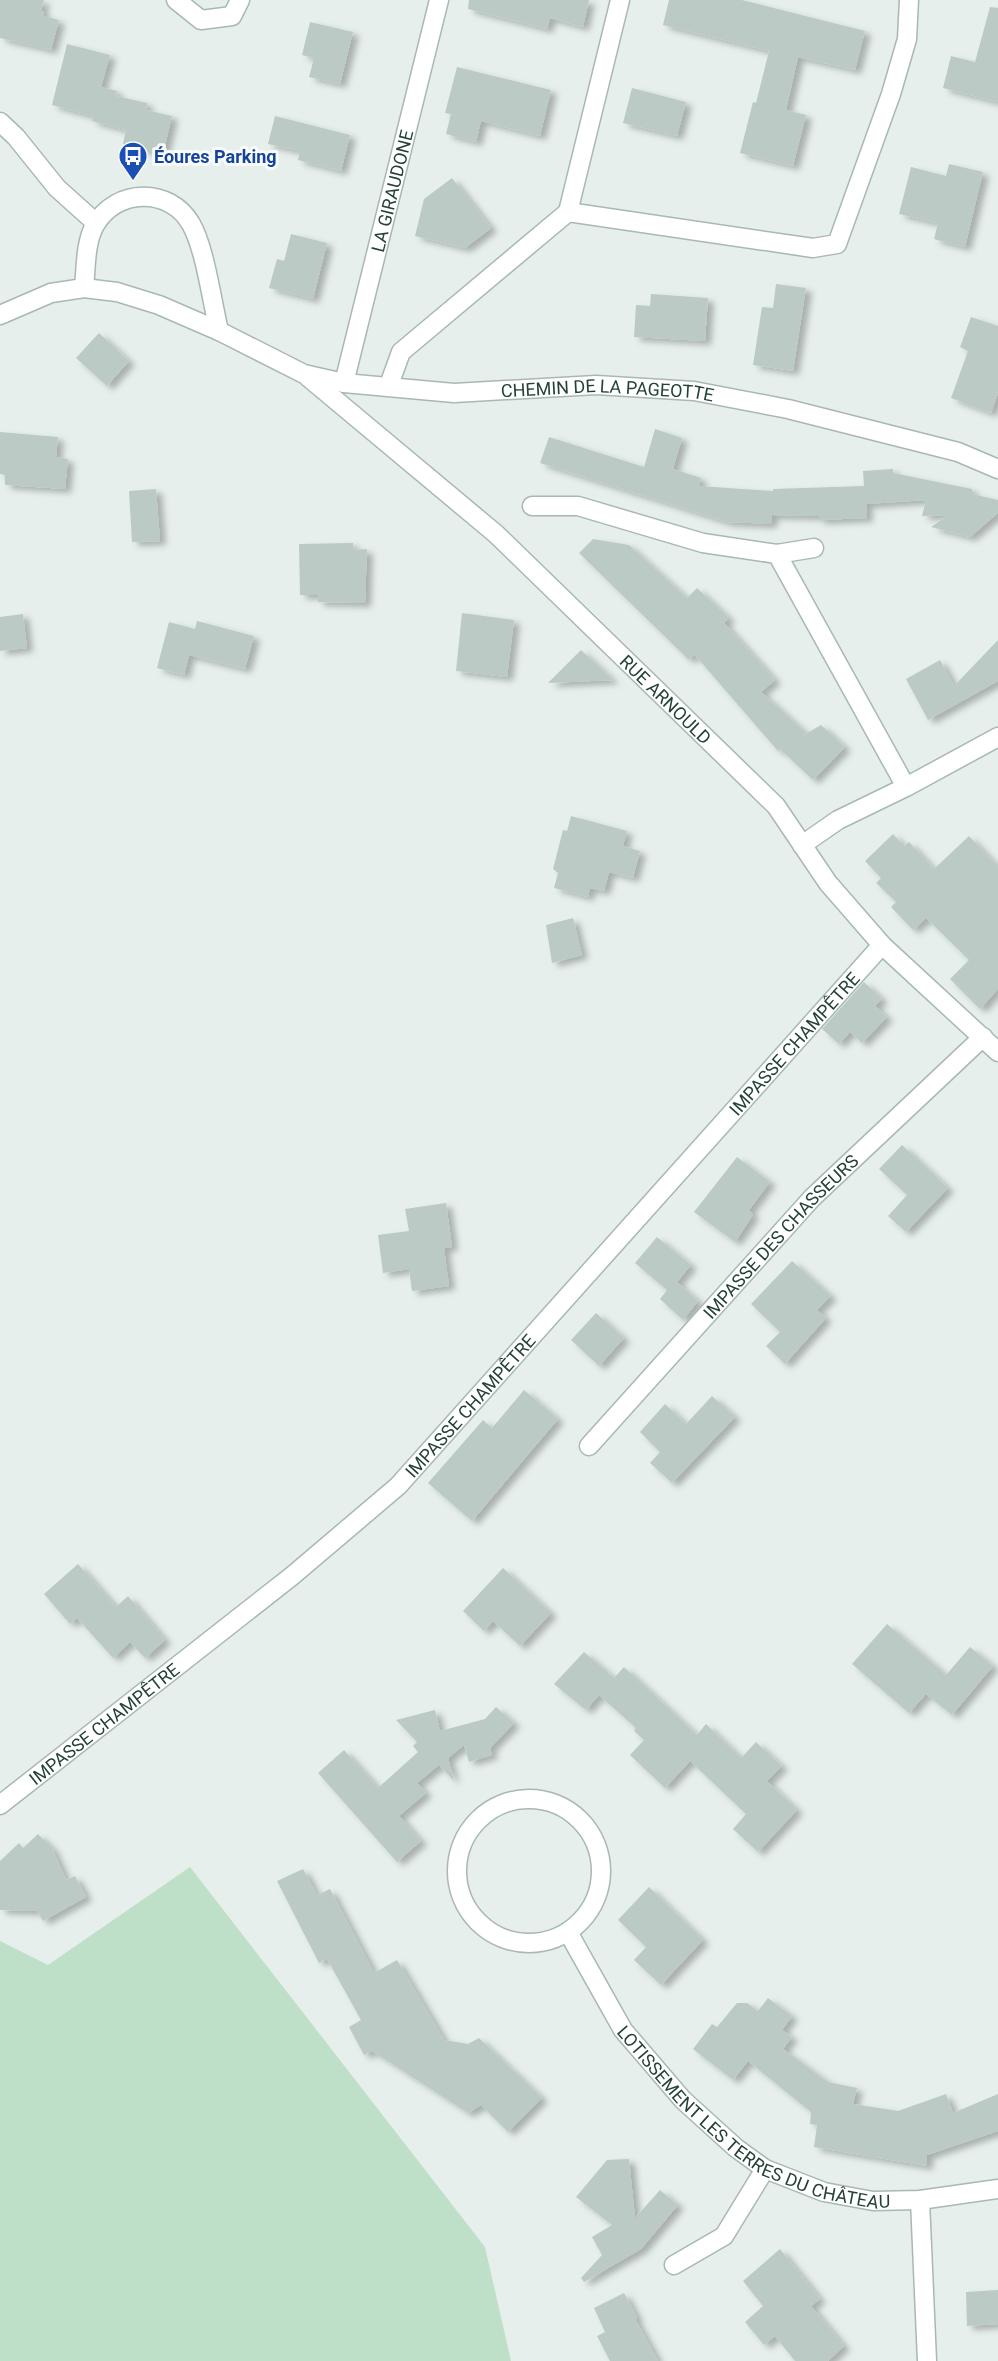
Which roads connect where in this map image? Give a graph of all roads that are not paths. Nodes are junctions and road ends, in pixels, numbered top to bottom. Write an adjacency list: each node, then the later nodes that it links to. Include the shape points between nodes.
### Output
1 (176, 0): 2 (street, via 201,20 232,16)
2 (240, 0)
3 (439, 0): 13 (street, LA GIRAUDONE)
4 (620, 0): 7 (street)
5 (909, 0): 7 (street, via 907,39 891,94 837,244 813,248)
6 (0, 122): 8 (street, via 57,188)
7 (568, 212): 14 (street, via 401,352)
8 (96, 223): 9 (street, via 91,233); 11 (street, via 111,207 133,196 148,195 178,208 197,237)
9 (84, 288): 10 (street, CHEMIN DE LA PAGEOTTE, via 51,293); 11 (street, CHEMIN DE LA PAGEOTTE, via 117,292 159,305)
10 (0, 315)
11 (219, 331): 12 (street, CHEMIN DE LA PAGEOTTE)
12 (304, 374): 13 (street, CHEMIN DE LA PAGEOTTE); 21 (street, RUE ARNOULD, via 496,534 776,806)
13 (344, 383): 14 (street, CHEMIN DE LA PAGEOTTE)
14 (389, 385): 15 (street, CHEMIN DE LA PAGEOTTE, via 454,393 596,385 694,391 788,409 958,452)
15 (998, 469)
16 (532, 506): 18 (street, via 578,506 703,543)
17 (814, 548): 18 (street)
18 (777, 554): 20 (street)
19 (998, 737): 20 (street)
20 (906, 787): 21 (street, via 838,820)
21 (802, 845): 22 (street, RUE ARNOULD, via 828,883)
22 (882, 945): 23 (street, RUE ARNOULD); 26 (street, IMPASSE CHAMPÊTRE, via 398,1486 292,1576)
23 (983, 1038): 24 (street, RUE ARNOULD); 25 (street, IMPASSE DES CHASSEURS, via 812,1198)
24 (998, 1052)
25 (589, 1446)
26 (0, 1805)
27 (568, 1932): 27 (street, via 587,1915 599,1893 602,1868 597,1843 584,1822 563,1806 539,1798 514,1800 490,1809 472,1826 460,1849 456,1873 462,1899 476,1920 495,1935 520,1943 545,1942); 28 (street, LOTISSEMENT LES TERRES DU CHÂTEAU, via 623,2031 683,2100)
28 (765, 2169): 30 (street, LOTISSEMENT LES TERRES DU CHÂTEAU, via 824,2192 873,2201); 31 (street, via 724,2236)
29 (998, 2189): 30 (street, LOTISSEMENT LES TERRES DU CHÂTEAU)
30 (920, 2200): 32 (street)
31 (674, 2265)
32 (927, 2361)

